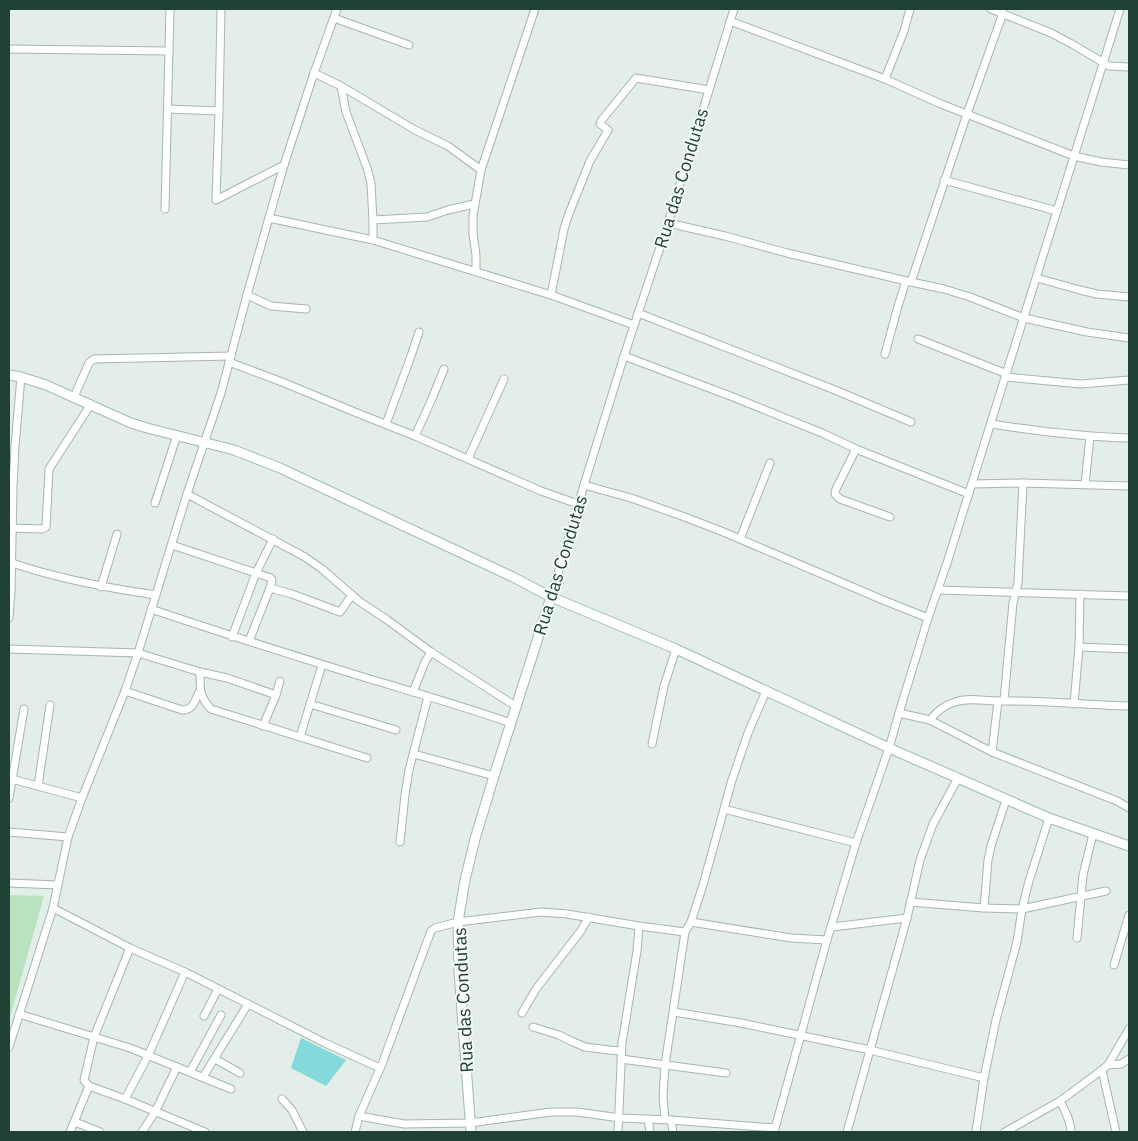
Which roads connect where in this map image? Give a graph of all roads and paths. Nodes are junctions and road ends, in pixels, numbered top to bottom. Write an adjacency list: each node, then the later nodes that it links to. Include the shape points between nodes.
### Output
1 (170, 9): 14 (street)
2 (221, 9): 22 (street)
3 (337, 9): 10 (street)
4 (535, 9): 27 (street)
5 (734, 9): 11 (street, Rua das Condutas)
6 (910, 9): 18 (street)
7 (991, 9): 9 (street)
8 (1120, 9): 15 (street)
9 (1003, 13): 15 (street, via 1072,44); 23 (street)
10 (334, 18): 12 (street); 17 (street)
11 (730, 21): 18 (street); 20 (street, Rua das Condutas)
12 (409, 45)
13 (9, 49): 14 (street)
14 (169, 51): 21 (street)
15 (1103, 63): 16 (street); 24 (street)
16 (1129, 68)
17 (314, 73): 19 (street); 25 (street)
18 (885, 79): 23 (street)
19 (341, 86): 27 (street, via 448,146); 33 (street, via 346,112 367,168)
20 (709, 90): 34 (street, Rua das Condutas); 40 (street, via 636,78 601,121 600,125 607,132 590,161 568,216)
21 (168, 110): 22 (street); 30 (street)
22 (219, 111): 25 (street, via 216,200)
23 (967, 114): 24 (street); 28 (street)
24 (1074, 156): 26 (street); 31 (street)
25 (284, 165): 32 (street)
26 (1129, 165)
27 (481, 170): 29 (street)
28 (944, 180): 31 (street); 38 (street)
29 (474, 204): 33 (street, via 426,217); 36 (street)
30 (165, 209)
31 (1057, 211): 37 (street)
32 (269, 218): 35 (street); 39 (street)
33 (373, 220): 35 (street)
34 (668, 223): 38 (street); 43 (street, Rua das Condutas)
35 (374, 240): 36 (street)
36 (476, 271): 40 (street)
37 (1037, 278): 41 (street, via 1097,294); 44 (street)
38 (908, 282): 44 (street, via 970,297); 49 (street)
39 (247, 295): 42 (street, via 271,306); 51 (street)
40 (551, 295): 45 (street)
41 (1129, 297)
42 (306, 309)
43 (638, 313): 45 (street, Rua das Condutas); 60 (street)
44 (1024, 318): 47 (street); 54 (street)
45 (634, 325): 50 (street, Rua das Condutas)
46 (419, 332): 61 (street)
47 (1129, 338)
48 (918, 339): 54 (street)
49 (885, 354)
50 (624, 356): 68 (street, via 733,397); 74 (street, Rua das Condutas)
51 (230, 359): 58 (street, via 94,359 89,363); 61 (street); 67 (street)
52 (444, 369): 64 (street)
53 (9, 374): 55 (street)
54 (1006, 376): 57 (street, via 1075,384); 62 (street)
55 (22, 377): 58 (street); 76 (street)
56 (504, 379): 69 (street)
57 (1129, 380)
58 (74, 397): 59 (street)
59 (91, 404): 63 (street, via 147,428); 82 (street, via 49,469 46,527)
60 (910, 422)
61 (386, 424): 64 (street)
62 (991, 424): 65 (street); 72 (street)
63 (177, 435): 67 (street); 79 (street)
64 (415, 436): 69 (street)
65 (1090, 437): 66 (street); 73 (street)
66 (1129, 438)
67 (204, 443): 77 (street); 97 (street, via 234,450 280,468)
68 (856, 449): 78 (street); 81 (street, via 835,494 840,499)
69 (468, 459): 80 (street)
70 (770, 463): 85 (street)
71 (1023, 483): 72 (street); 73 (street); 92 (street)
72 (972, 484): 78 (street)
73 (1085, 484): 75 (street)
74 (584, 486): 80 (street, Rua das Condutas); 85 (street, via 643,502)
75 (1129, 486)
76 (11, 487): 82 (street)
77 (187, 494): 84 (street); 86 (street)
78 (969, 494): 91 (street)
79 (155, 503)
80 (578, 504): 97 (street, Rua das Condutas)
81 (890, 517)
82 (11, 528): 87 (street)
83 (117, 534): 89 (street)
84 (273, 539): 88 (street); 95 (street, via 322,569)
85 (740, 539): 100 (street)
86 (172, 545): 88 (street); 94 (street)
87 (12, 563): 89 (street, via 36,572); 99 (street)
88 (256, 573): 90 (street, via 270,578); 101 (street)
89 (102, 587): 94 (street)
90 (270, 588): 95 (street, via 340,612); 102 (street)
91 (939, 590): 92 (street); 100 (street)
92 (1016, 592): 93 (street); 118 (street)
93 (1080, 594): 96 (street); 103 (street)
94 (156, 595): 98 (street)
95 (352, 595): 107 (street)
96 (1129, 596)
97 (552, 597): 106 (street); 123 (street, Rua das Condutas)
98 (152, 609): 101 (street); 108 (street)
99 (9, 618)
100 (928, 618): 125 (street)
101 (232, 636): 102 (street)
102 (250, 641): 109 (street)
103 (1079, 647): 104 (street); 120 (street)
104 (1129, 648)
105 (9, 649): 108 (street)
106 (676, 649): 114 (street); 131 (street, via 664,686)
107 (431, 652): 115 (street); 123 (street)
108 (138, 653): 110 (street); 113 (street)
109 (322, 665): 115 (street); 119 (street)
110 (200, 672): 112 (street); 116 (street)
111 (280, 681): 116 (street)
112 (200, 690): 113 (street, via 188,710); 128 (street, via 211,709)
113 (125, 691): 141 (street)
114 (766, 691): 132 (street); 144 (street, via 748,733)
115 (413, 692): 117 (street)
116 (276, 695): 128 (street)
117 (428, 697): 127 (street); 134 (street)
118 (1001, 700): 120 (street); 126 (street, via 956,701 946,705); 133 (street)
119 (310, 704): 129 (street); 130 (street)
120 (1074, 704): 122 (street)
121 (50, 705): 139 (street)
122 (1129, 706)
123 (517, 707): 127 (street, Rua das Condutas)
124 (24, 709): 138 (street)
125 (899, 713): 126 (street); 132 (street)
126 (930, 720): 133 (street)
127 (511, 723): 136 (street, Rua das Condutas)
128 (263, 726): 130 (street)
129 (396, 730)
130 (300, 736): 135 (street)
131 (652, 744)
132 (889, 748): 137 (street); 150 (street)
133 (992, 752): 143 (street)
134 (414, 754): 136 (street); 149 (street)
135 (367, 758)
136 (494, 776): 163 (street, Rua das Condutas, via 475,839)
137 (958, 778): 142 (street); 156 (street, via 933,824)
138 (12, 779): 139 (street); 140 (street)
139 (38, 786): 141 (street)
140 (9, 798)
141 (82, 798): 148 (street)
142 (1006, 800): 145 (street); 158 (street, via 990,853)
143 (1129, 808)
144 (724, 809): 150 (street); 164 (street)
145 (1049, 818): 147 (street); 159 (street)
146 (9, 832): 148 (street)
147 (1092, 834): 151 (street); 155 (street)
148 (68, 837): 153 (street)
149 (400, 842)
150 (856, 843): 166 (street)
151 (1129, 846)
152 (9, 883): 153 (street)
153 (58, 885): 157 (street)
154 (1106, 891): 155 (street)
155 (1081, 896): 159 (street); 168 (street)
156 (910, 902): 158 (street); 162 (street)
157 (53, 908): 170 (street); 177 (street)
158 (984, 908): 159 (street)
159 (1022, 909): 199 (street)
160 (1129, 915): 171 (street)
161 (589, 917): 163 (street, via 541,912); 165 (street); 176 (street)
162 (907, 918): 166 (street); 186 (street)
163 (458, 922): 194 (street, via 432,931); 211 (street, Rua das Condutas)
164 (691, 922): 167 (street); 169 (street, via 791,938)
165 (639, 926): 167 (street); 185 (street)
166 (832, 927): 169 (street)
167 (685, 932): 175 (street)
168 (1077, 938)
169 (827, 940): 182 (street)
170 (130, 948): 172 (street); 183 (street)
171 (1114, 965)
172 (185, 972): 173 (street); 187 (street)
173 (218, 989): 174 (street); 179 (street)
174 (248, 1004): 188 (street); 194 (street)
175 (674, 1012): 182 (street); 191 (street)
176 (522, 1013)
177 (19, 1014): 183 (street); 184 (street)
178 (221, 1015): 195 (street)
179 (204, 1016)
180 (533, 1027): 185 (street, via 585,1047)
181 (1129, 1029): 193 (street)
182 (801, 1036): 186 (street); 212 (street)
183 (94, 1037): 187 (street); 200 (street, via 84,1075)
184 (9, 1047)
185 (621, 1050): 189 (street)
186 (870, 1050): 199 (street); 222 (street)
187 (148, 1056): 192 (street); 202 (street)
188 (215, 1059): 196 (street); 198 (street)
189 (622, 1059): 191 (street); 207 (street)
190 (1129, 1059): 193 (street)
191 (665, 1065): 197 (street); 209 (street, via 663,1096)
192 (176, 1067): 195 (street); 205 (street)
193 (1105, 1067): 204 (street); 226 (street)
194 (380, 1068): 206 (street)
195 (190, 1072): 198 (street)
196 (240, 1073)
197 (726, 1073)
198 (203, 1077): 201 (street)
199 (984, 1078): 223 (street)
200 (89, 1086): 202 (street); 210 (street)
201 (231, 1089)
202 (125, 1099): 205 (street)
203 (282, 1099): 217 (street, via 292,1110)
204 (1060, 1101): 224 (street); 225 (street)
205 (155, 1112): 215 (street); 216 (street)
206 (359, 1116): 211 (street, via 404,1124); 218 (street)
207 (620, 1118): 208 (street); 211 (street, via 551,1112); 219 (street)
208 (648, 1119): 209 (street); 220 (street)
209 (668, 1119): 212 (street); 221 (street)
210 (75, 1122): 213 (street); 214 (street)
211 (471, 1128)
212 (775, 1130)
213 (70, 1132)
214 (100, 1132)
215 (142, 1132)
216 (205, 1132)
217 (303, 1132)
218 (354, 1132)
219 (618, 1132)
220 (650, 1132)
221 (673, 1132)
222 (847, 1132)
223 (976, 1132)
224 (1005, 1132)
225 (1071, 1132)
226 (1116, 1132)

